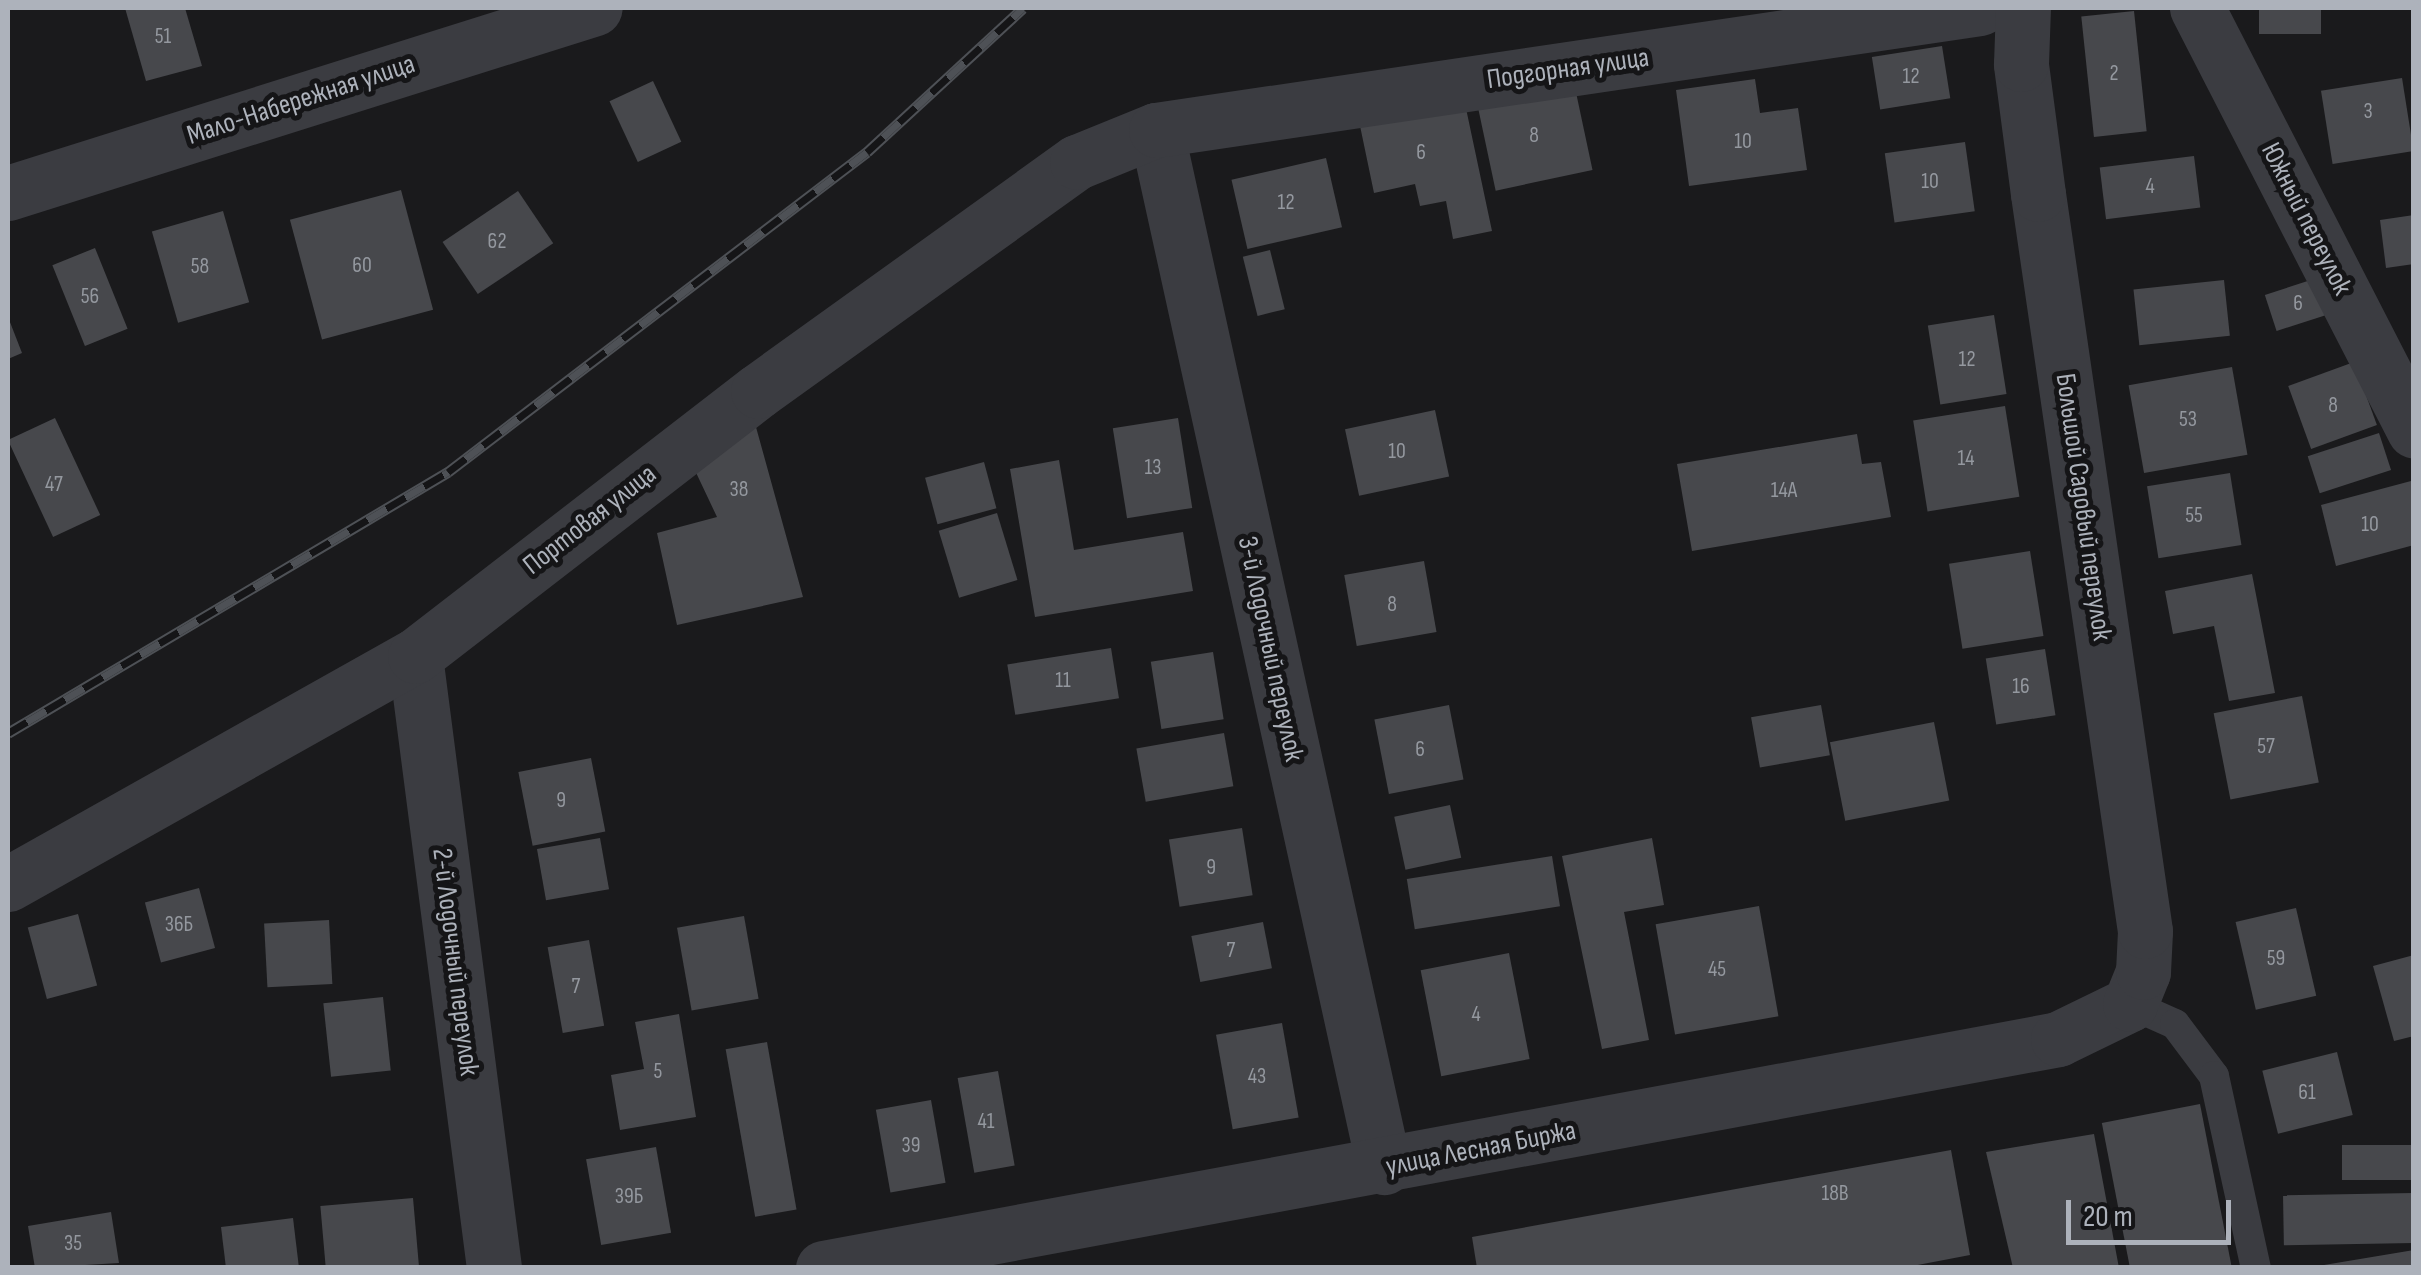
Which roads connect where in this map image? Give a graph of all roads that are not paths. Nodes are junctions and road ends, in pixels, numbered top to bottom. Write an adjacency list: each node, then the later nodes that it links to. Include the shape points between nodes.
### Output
1 (595, 8): 6 (street, Мало-Набережная улица)
2 (1980, 8): 5 (street, Подгорная улица)
3 (2023, 8): 10 (street, Большой Садовый переулок, via 2036,175 2145,931 2143,972)
4 (2197, 8): 7 (street, Южный переулок)
5 (1156, 130): 8 (street, Портовая улица, via 1076,162 758,391); 11 (street, 3-й Лодочный переулок)
6 (8, 193)
7 (2414, 431)
8 (415, 656): 9 (street, Портовая улица); 12 (street, 2-й Лодочный переулок)
9 (8, 884)
10 (2130, 1004): 11 (street, улица Лесная Биржа, via 2058,1040); 14 (lane, via 2175,1024 2214,1076)
11 (1384, 1168): 13 (street, улица Лесная Биржа)
12 (494, 1268)
13 (824, 1268)
14 (2256, 1268)

